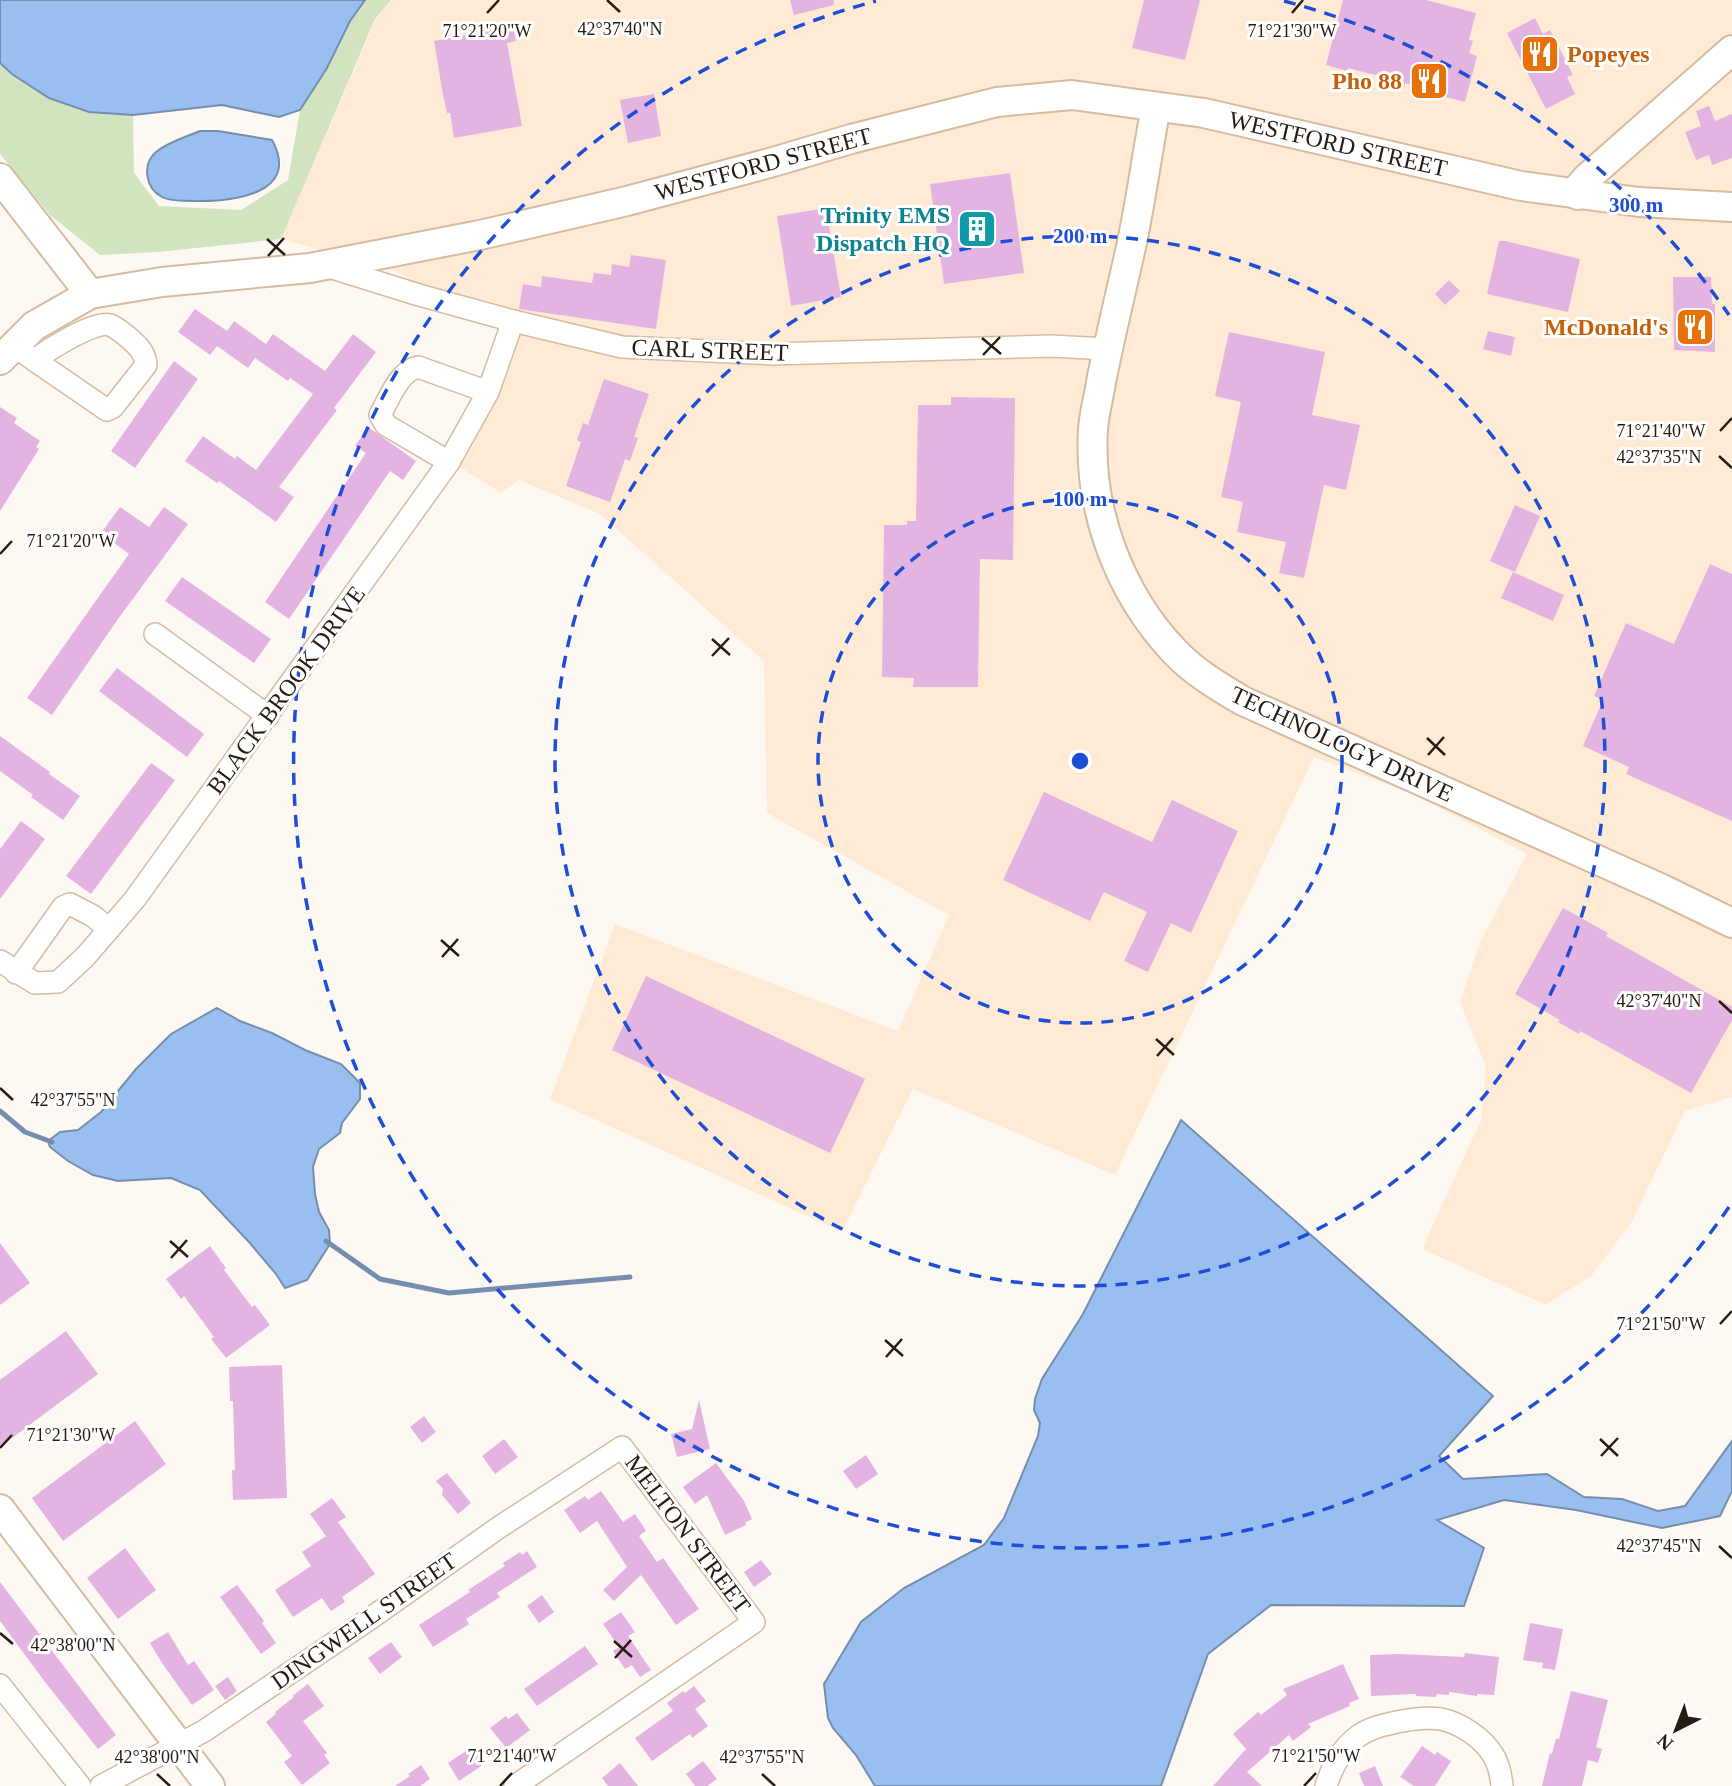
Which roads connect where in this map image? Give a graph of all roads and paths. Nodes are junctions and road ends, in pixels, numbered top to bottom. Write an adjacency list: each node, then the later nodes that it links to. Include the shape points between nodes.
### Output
1 (1732, 50): 3 (main road)
2 (1156, 107): 5 (main road, WESTFORD STREET, via 1205,113); 8 (main road, WESTFORD STREET, via 1072,95 997,102 627,201); 11 (main road, TECHNOLOGY DRIVE)
3 (1632, 137): 5 (main road, via 1587,178); 6 (main road, via 1620,152 1612,176 1621,191)
4 (0, 178): 9 (main road)
5 (1578, 195): 6 (main road, WESTFORD STREET)
6 (1639, 202): 7 (main road, WESTFORD STREET)
7 (1732, 207)
8 (324, 266): 9 (main road, WESTFORD STREET); 10 (street, CARL STREET)
9 (90, 294): 12 (main road, via 34,326)
10 (513, 320): 11 (street, CARL STREET, via 622,348 671,351); 13 (street, BLACK BROOK DRIVE)
11 (1107, 349): 17 (main road, TECHNOLOGY DRIVE, via 1093,428 1101,516 1126,584 1176,653 1243,701)
12 (16, 355): 12 (street, via 107,410 146,365 140,348 110,325 98,325 52,348)
13 (488, 392): 14 (street, BLACK BROOK DRIVE); 14 (street, via 418,367 410,369 380,415 386,425)
14 (449, 462): 16 (street, BLACK BROOK DRIVE)
15 (155, 634): 16 (street)
16 (268, 716): 18 (street, BLACK BROOK DRIVE)
17 (1732, 923)
18 (109, 929): 19 (street, BLACK BROOK DRIVE, via 58,982 35,983); 19 (street, via 70,904)
19 (8, 967)
20 (622, 1447): 23 (street, DINGWELL STREET); 27 (street, MELTON STREET, via 754,1622)
21 (0, 1509): 23 (main road)
22 (0, 1685): 24 (street)
23 (179, 1745): 25 (street, DINGWELL STREET); 26 (main road)
24 (80, 1786)
25 (102, 1786)
26 (210, 1786)
27 (515, 1786)
28 (1326, 1786): 29 (street, via 1343,1750 1357,1736 1377,1726 1411,1719 1441,1719 1464,1728 1494,1756)
29 (1502, 1786)

